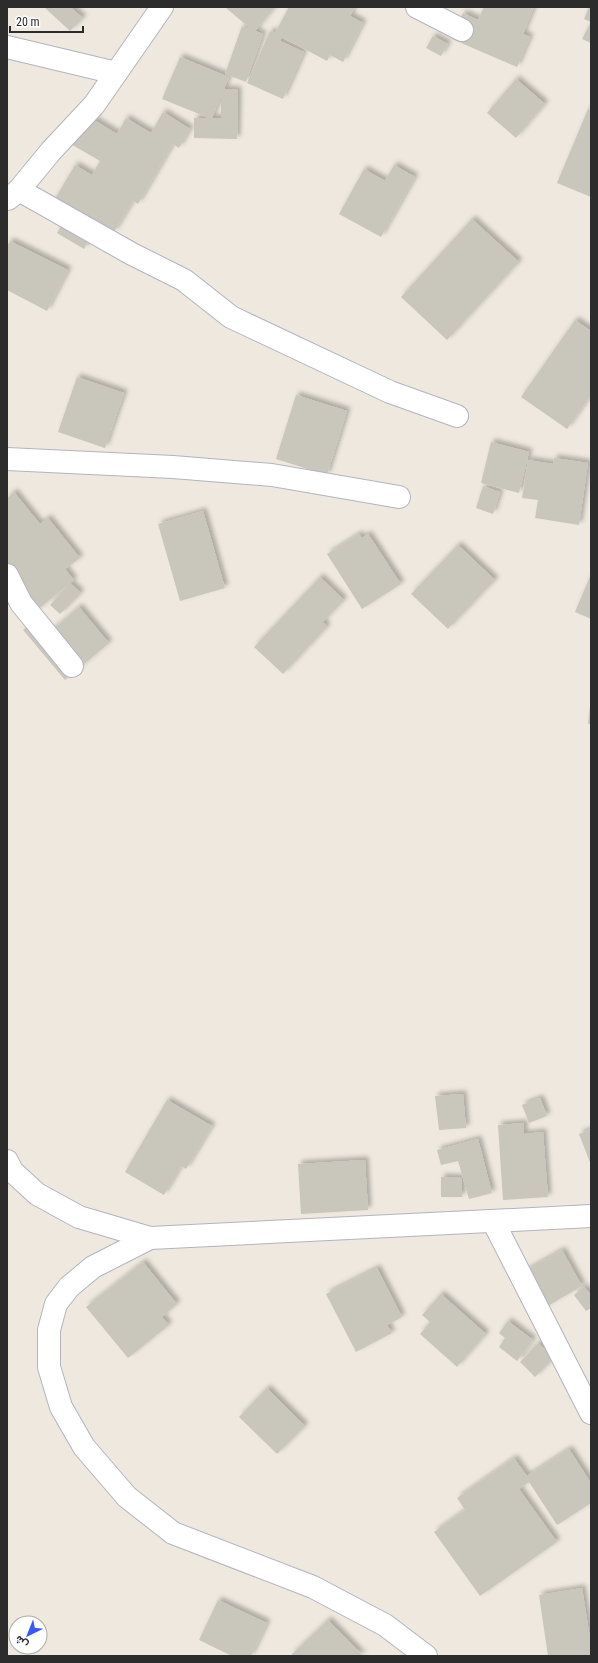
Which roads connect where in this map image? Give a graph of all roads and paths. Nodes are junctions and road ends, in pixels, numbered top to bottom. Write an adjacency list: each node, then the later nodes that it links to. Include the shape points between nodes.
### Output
1 (162, 7): 5 (street)
2 (417, 7): 3 (street)
3 (462, 30)
4 (7, 47): 5 (street)
5 (116, 72): 6 (street, via 94,105)
6 (13, 195): 7 (street, via 184,280 231,317 390,392)
7 (457, 416)
8 (7, 459): 9 (street, via 173,467 272,475)
9 (399, 497)
10 (7, 575): 11 (street, via 21,603)
11 (72, 666)
12 (7, 1161): 15 (street, via 12,1171 37,1194 79,1217)
13 (591, 1216): 14 (street)
14 (493, 1221): 15 (street); 16 (street)
15 (150, 1238): 17 (street, via 93,1267 69,1287 56,1304 49,1330 49,1367 61,1407 84,1447 127,1497 173,1533 313,1587 385,1625)
16 (591, 1413)
17 (426, 1656)

